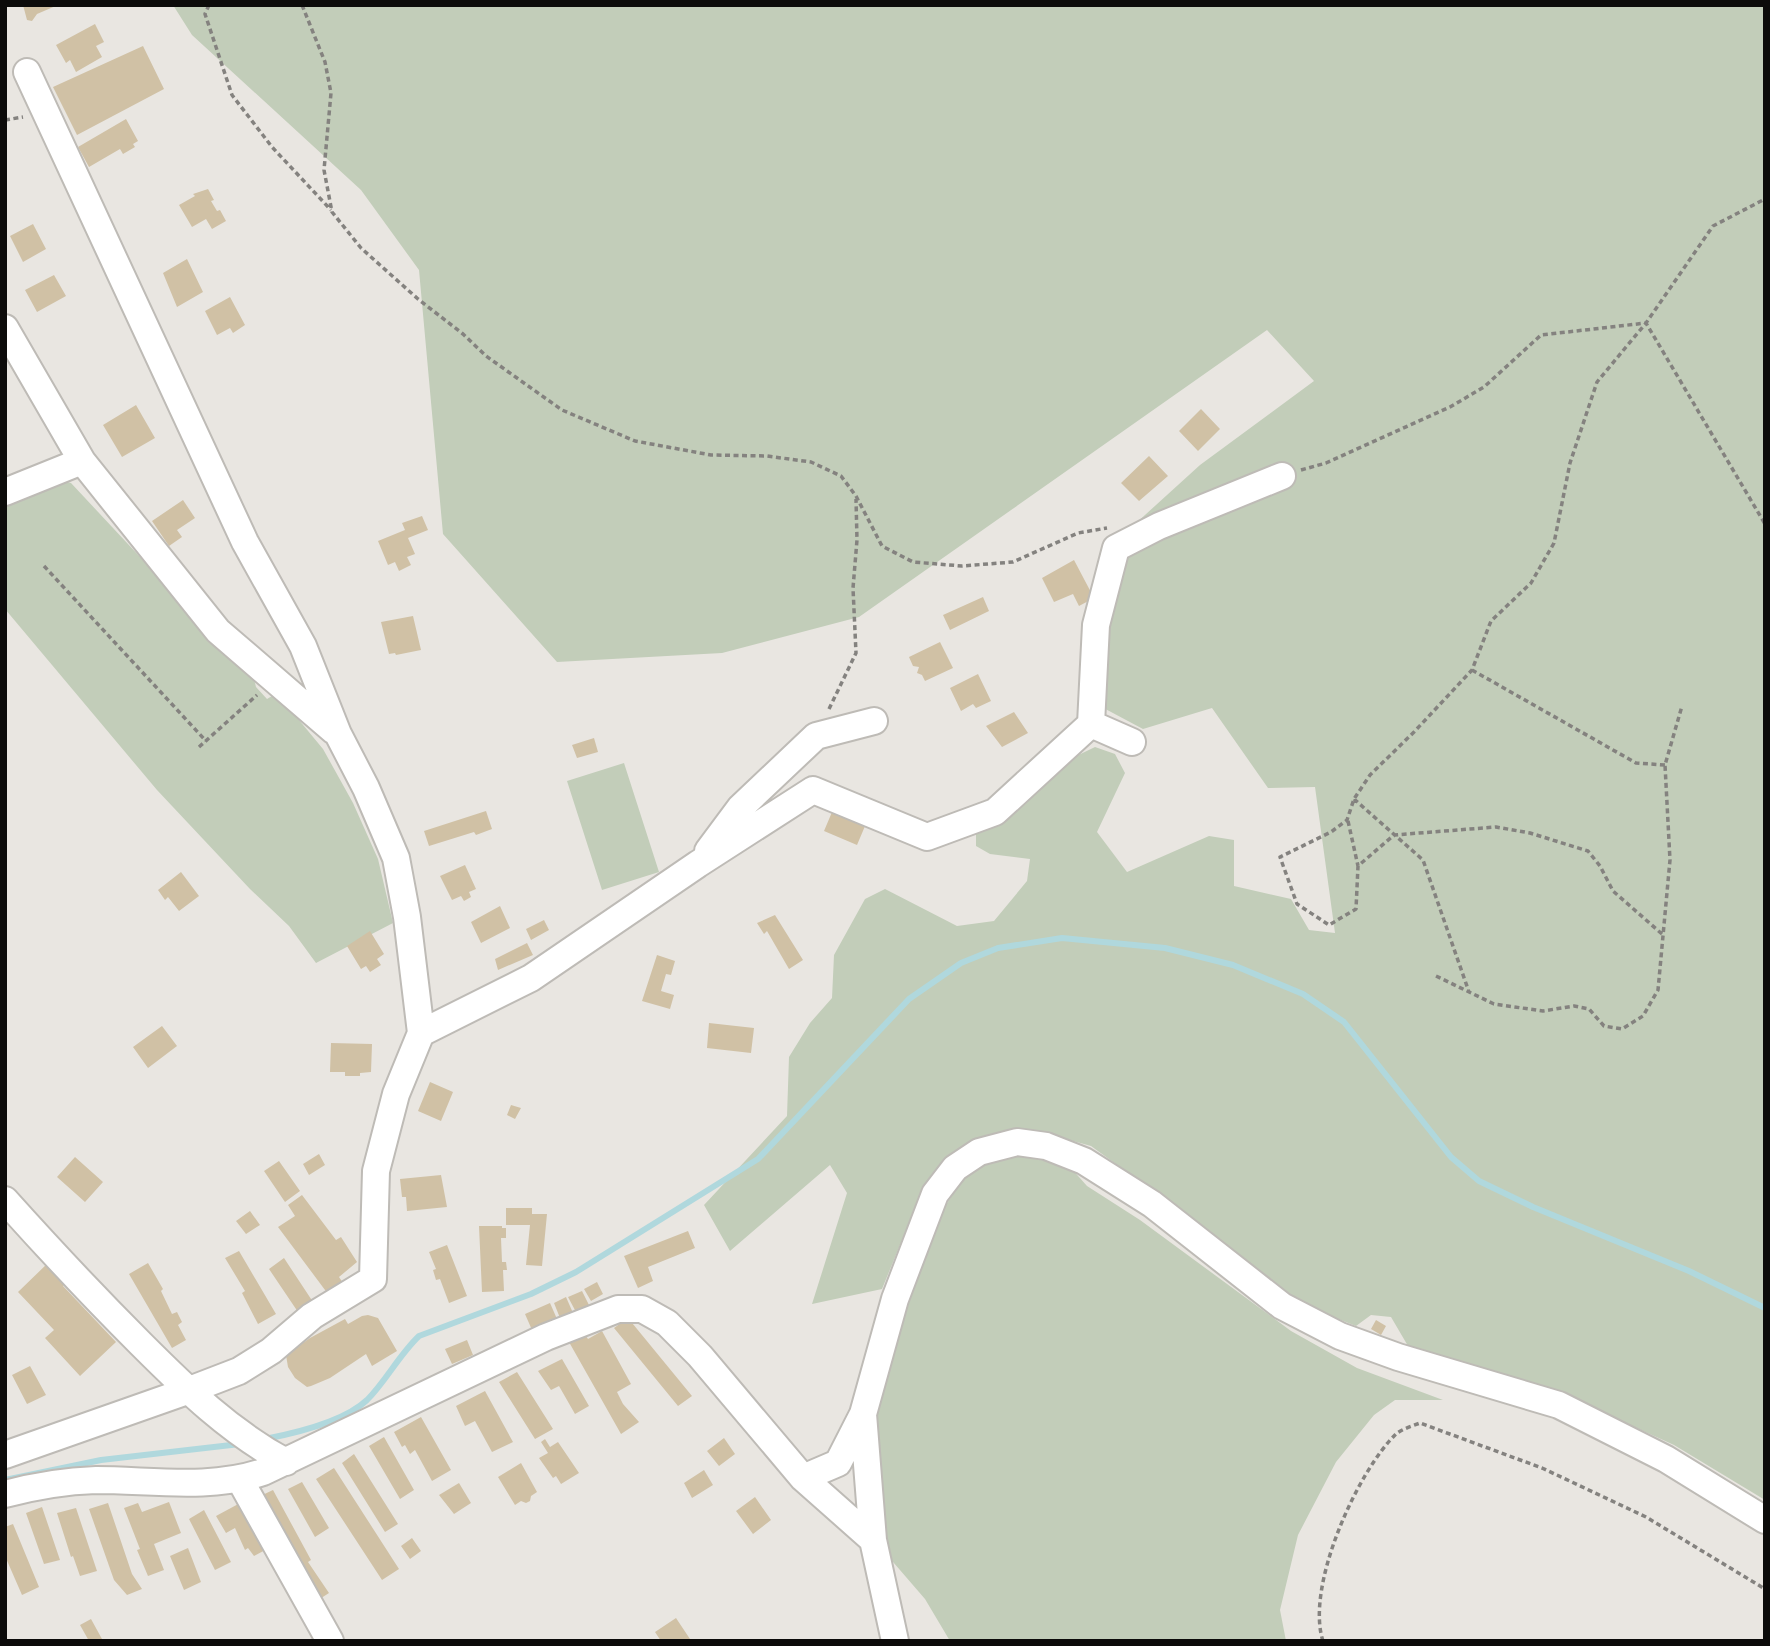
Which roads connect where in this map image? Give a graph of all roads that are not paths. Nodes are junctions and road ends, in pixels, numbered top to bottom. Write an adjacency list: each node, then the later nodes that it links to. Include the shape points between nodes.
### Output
1 (27, 72): 6 (street, via 245,542)
2 (5, 328): 3 (street)
3 (82, 461): 5 (street); 7 (street, via 218,631)
4 (1282, 476): 9 (street, via 1116,548 1096,625)
5 (5, 492)
6 (303, 646): 7 (street); 10 (street)
7 (274, 680): 10 (street)
8 (874, 722): 12 (street, via 816,736 740,808)
9 (1091, 724): 11 (street); 12 (street, via 995,811 927,836 813,790)
10 (338, 734): 13 (street, via 396,858)
11 (1132, 742)
12 (698, 864): 13 (street, via 531,978)
13 (421, 1033): 15 (street, via 396,1094 376,1171 373,1279 312,1316 250,1364)
14 (5, 1200): 15 (street)
15 (187, 1391): 17 (street); 18 (street, via 235,1431)
16 (863, 1414): 19 (street, via 838,1463); 22 (street, via 895,1299 935,1194 955,1168 979,1152 1017,1142 1046,1146 1084,1161 1152,1203 1282,1306 1340,1336 1559,1405 1666,1459); 23 (street)
17 (5, 1455)
18 (276, 1456): 19 (street, via 546,1337 618,1309 642,1309 667,1323 700,1356); 20 (street)
19 (803, 1478): 23 (street)
20 (240, 1480): 21 (street, via 94,1480); 24 (street)
21 (5, 1494)
22 (1765, 1520)
23 (873, 1540): 25 (street)
24 (330, 1641)
25 (895, 1641)

